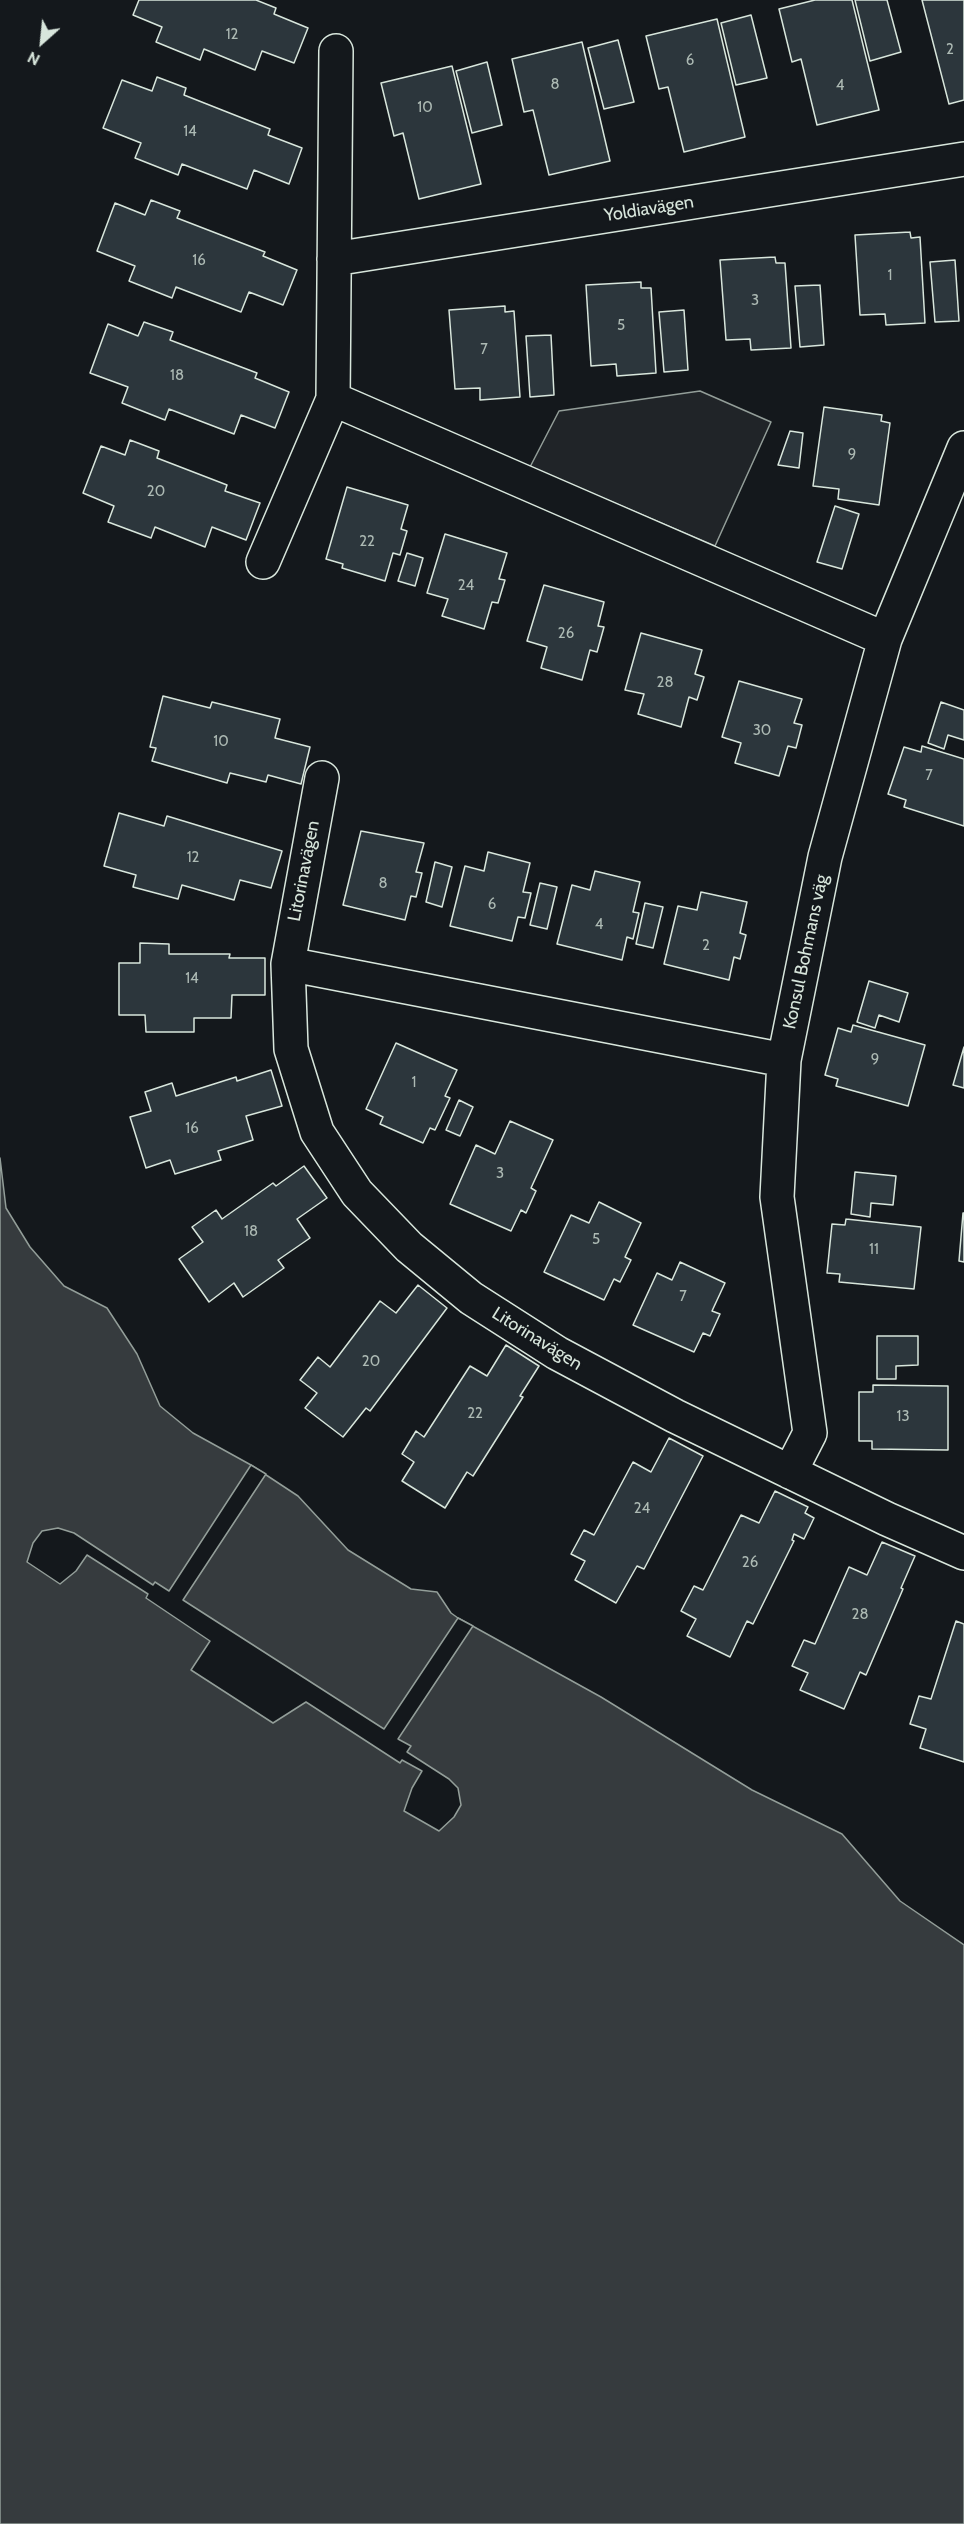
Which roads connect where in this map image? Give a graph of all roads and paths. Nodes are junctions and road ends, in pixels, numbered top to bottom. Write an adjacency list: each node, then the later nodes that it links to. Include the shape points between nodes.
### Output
1 (336, 51): 3 (street)
2 (964, 159): 3 (street, Yoldiavägen)
3 (334, 259): 4 (street)
4 (333, 399): 6 (street); 7 (street)
5 (964, 448): 7 (street, Konsul Bohmans väg)
6 (263, 562)
7 (885, 639): 10 (street, Konsul Bohmans väg, via 825,857)
8 (322, 778): 9 (street, Litorinavägen)
9 (288, 964): 10 (street); 11 (street, Litorinavägen, via 291,1049 317,1132 357,1192 409,1247 471,1298 558,1353)
10 (784, 1060): 11 (street, Konsul Bohmans väg, via 777,1197 810,1432)
11 (790, 1472): 12 (street, Litorinavägen)
12 (964, 1553)

